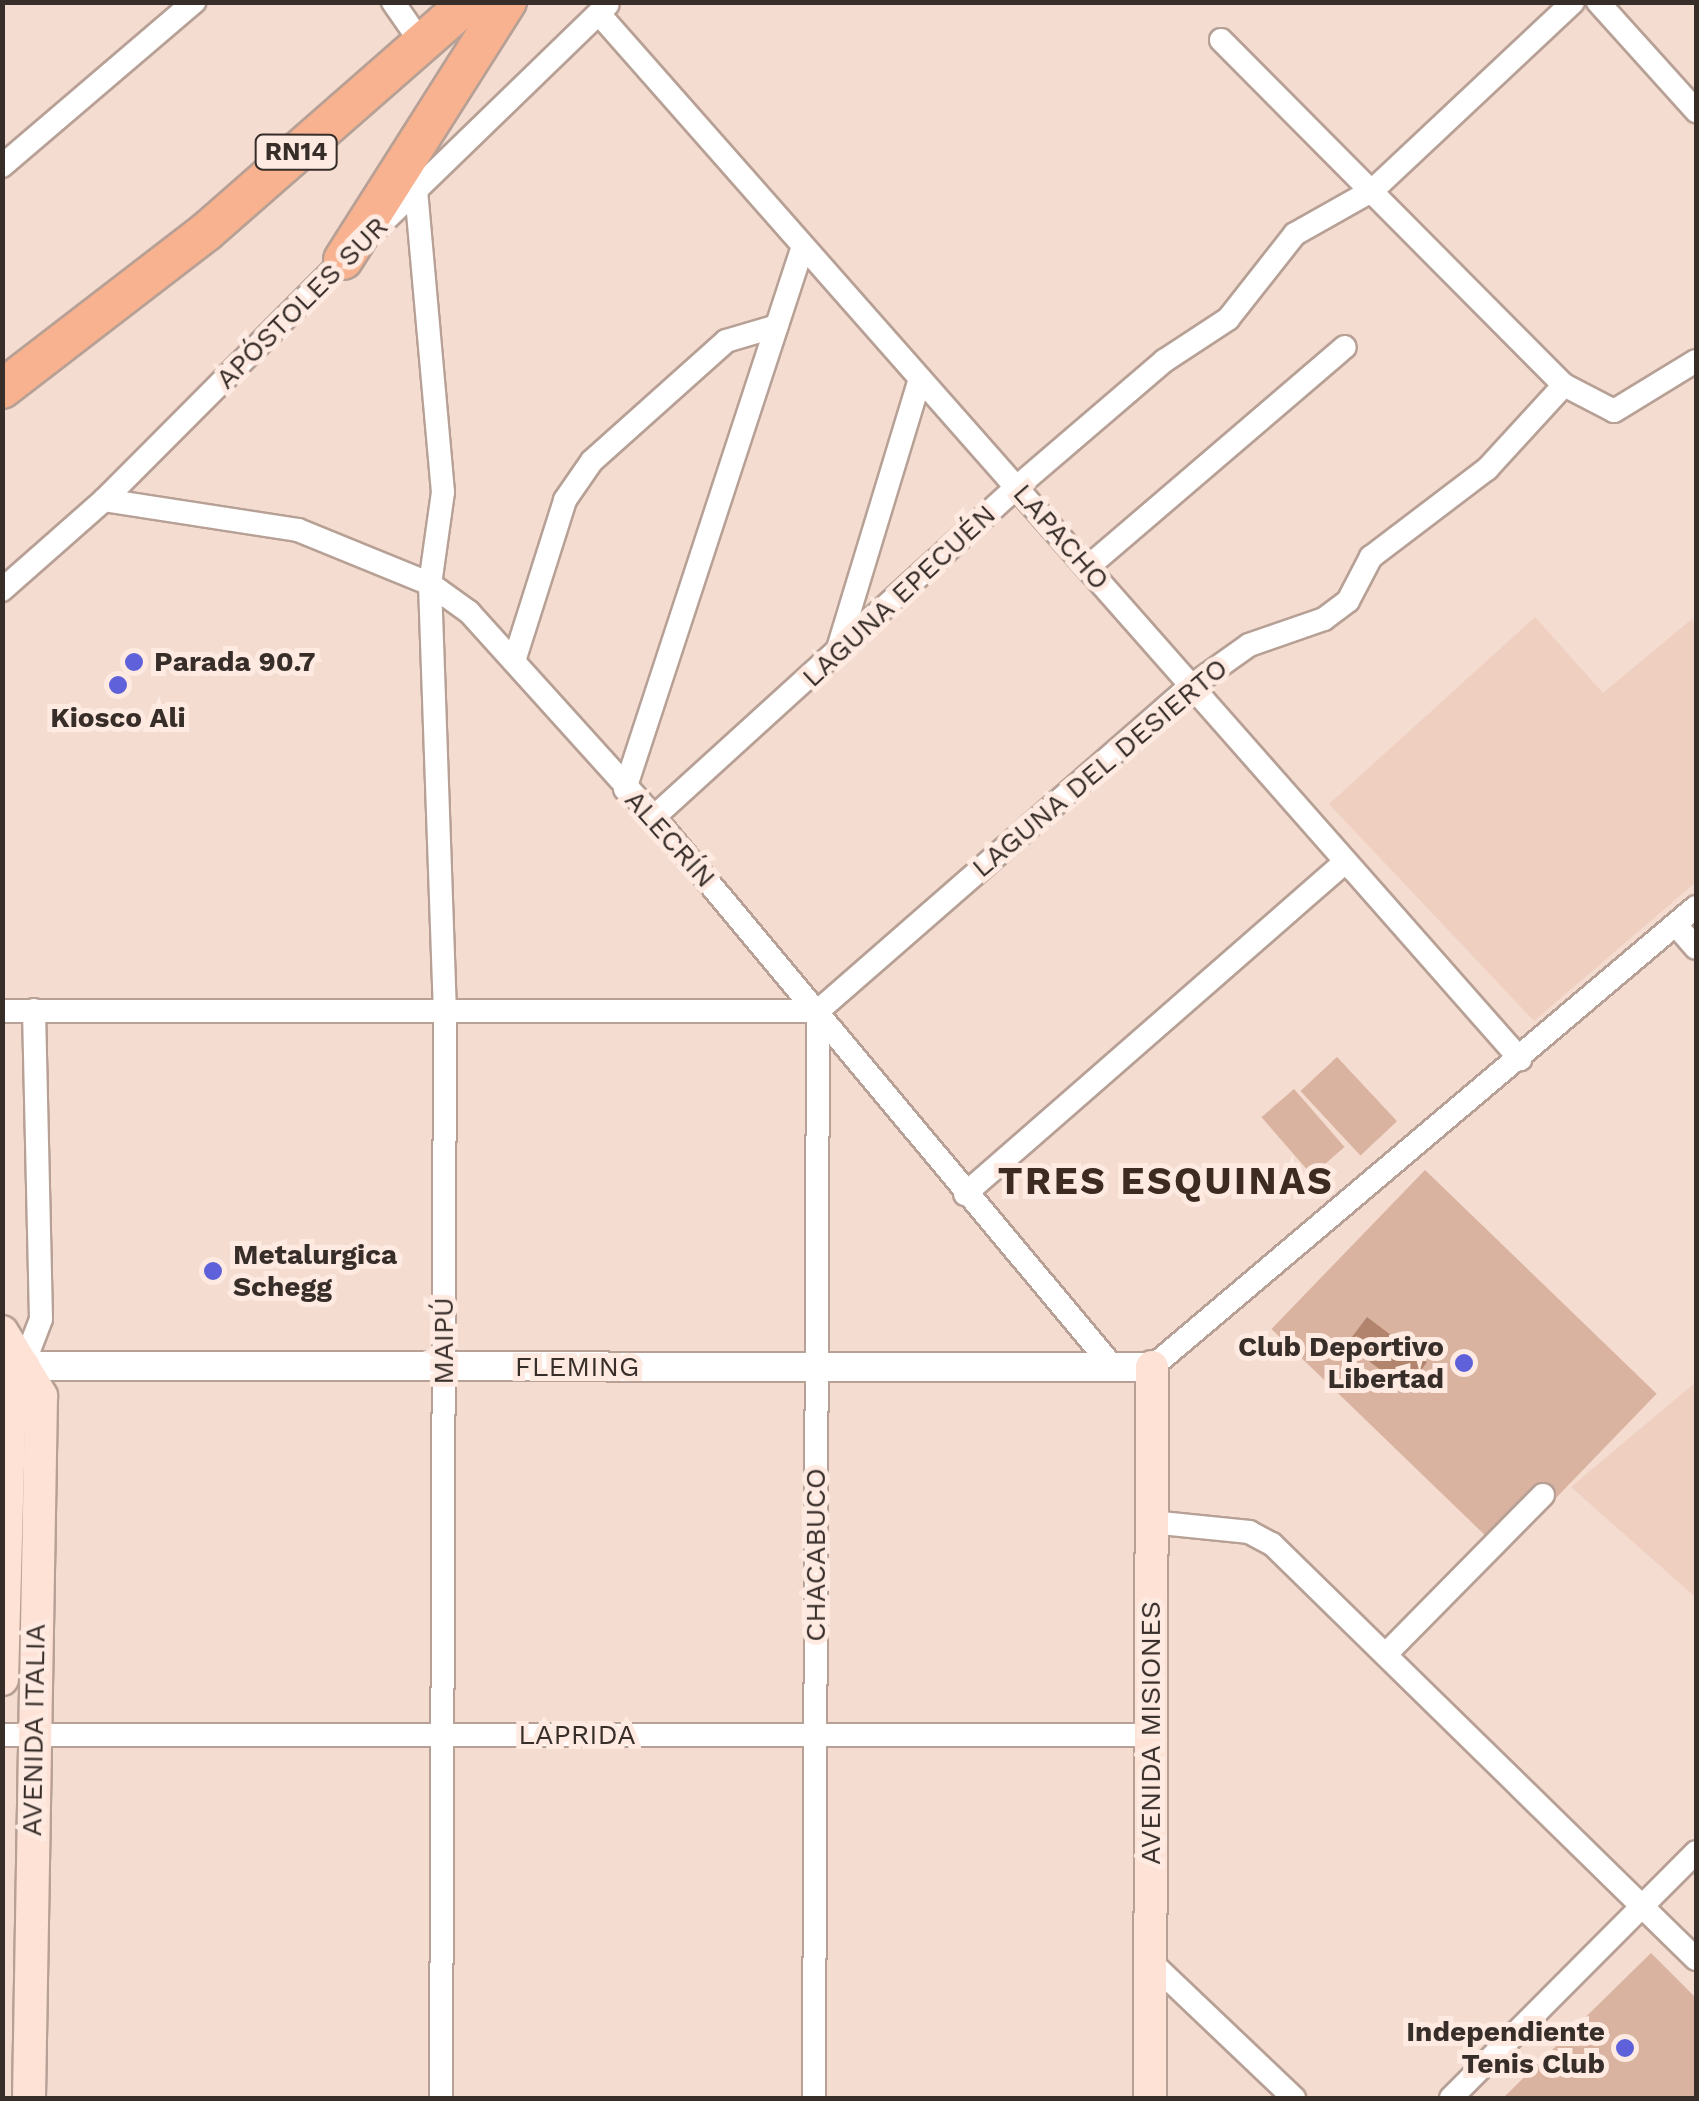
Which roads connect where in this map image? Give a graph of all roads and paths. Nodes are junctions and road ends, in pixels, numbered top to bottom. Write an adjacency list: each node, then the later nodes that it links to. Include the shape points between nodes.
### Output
1 (194, 2): 11 (street)
2 (393, 2): 9 (street)
3 (469, 2): 9 (highway, RN14)
4 (507, 2): 15 (highway)
5 (1573, 2): 13 (street, LAGUNA EPECUÉN)
6 (1598, 2): 10 (street)
7 (605, 9): 12 (street, APÓSTOLES SUR); 14 (street, LAPACHO)
8 (1222, 40): 13 (street)
9 (420, 41): 19 (highway, RN14, via 206,232)
10 (1696, 112)
11 (2, 166)
12 (416, 190): 15 (street, APÓSTOLES SUR); 27 (street, MAIPÚ, via 443,492)
13 (1373, 190): 21 (street); 24 (street, LAGUNA EPECUÉN, via 1294,234 1228,319 1164,362)
14 (803, 246): 16 (street); 20 (street, LAPACHO)
15 (342, 260): 25 (street, APÓSTOLES SUR)
16 (778, 326): 30 (street, via 726,341 592,461 565,500); 32 (street)
17 (1346, 347): 26 (street)
18 (1696, 361): 21 (street, via 1614,411)
19 (38, 364): 22 (highway, RN14); 23 (highway, RN14)
20 (920, 379): 24 (street, LAPACHO); 29 (street)
21 (1564, 385): 31 (street, LAGUNA DEL DESIERTO, via 1487,469 1371,556 1348,601 1324,619 1249,645)
22 (2, 389)
23 (2, 421)
24 (1017, 487): 26 (street, LAPACHO); 29 (street, LAGUNA EPECUÉN)
25 (104, 500): 27 (street, ALECRÍN, via 255,518 342,545); 28 (street, APÓSTOLES SUR)
26 (1088, 567): 31 (street, LAPACHO)
27 (430, 584): 30 (street, ALECRÍN); 40 (street, MAIPÚ)
28 (2, 590)
29 (836, 655): 33 (street, LAGUNA EPECUÉN)
30 (515, 658): 32 (street, ALECRÍN)
31 (1190, 687): 34 (street, LAPACHO); 41 (street, LAGUNA DEL DESIERTO)
32 (625, 790): 33 (street, ALECRÍN)
33 (654, 818): 41 (street, ALECRÍN)
34 (1344, 863): 42 (street, LAPACHO); 43 (street)
35 (1696, 907): 36 (street)
36 (1676, 926): 37 (street); 42 (street)
37 (1696, 948)
38 (34, 1010): 39 (street); 40 (street); 45 (street, AVENIDA ITALIA, via 41,1319)
39 (2, 1011)
40 (444, 1011): 41 (street); 46 (street, MAIPÚ)
41 (818, 1011): 43 (street, ALECRÍN); 47 (street, CHACABUCO)
42 (1520, 1059): 49 (street)
43 (965, 1194): 48 (street, ALECRÍN)
44 (2, 1332): 45 (main road, AVENIDA ITALIA)
45 (13, 1366): 46 (street, FLEMING); 53 (main road, AVENIDA ITALIA); 54 (main road, AVENIDA ITALIA, via 41,1396)
46 (444, 1367): 47 (street, FLEMING); 55 (street, MAIPÚ)
47 (817, 1367): 48 (street, FLEMING); 56 (street, CHACABUCO)
48 (1113, 1367): 49 (street, FLEMING)
49 (1152, 1367): 51 (main road, AVENIDA MISIONES)
50 (1543, 1495): 52 (street)
51 (1152, 1522): 52 (street, via 1249,1532 1272,1544); 57 (main road, AVENIDA MISIONES)
52 (1387, 1653): 59 (street)
53 (2, 1680)
54 (18, 1735): 55 (street, LAPRIDA); 62 (main road, AVENIDA ITALIA)
55 (442, 1735): 56 (street, LAPRIDA); 63 (street, MAIPÚ)
56 (815, 1735): 57 (street, LAPRIDA); 64 (street, CHACABUCO)
57 (1151, 1735): 61 (main road, AVENIDA MISIONES)
58 (1696, 1852): 59 (street)
59 (1642, 1905): 60 (street); 67 (street)
60 (1696, 1960)
61 (1150, 1961): 65 (main road, AVENIDA MISIONES); 66 (street)
62 (30, 2098)
63 (441, 2098)
64 (814, 2098)
65 (1150, 2098)
66 (1294, 2098)
67 (1451, 2098)

